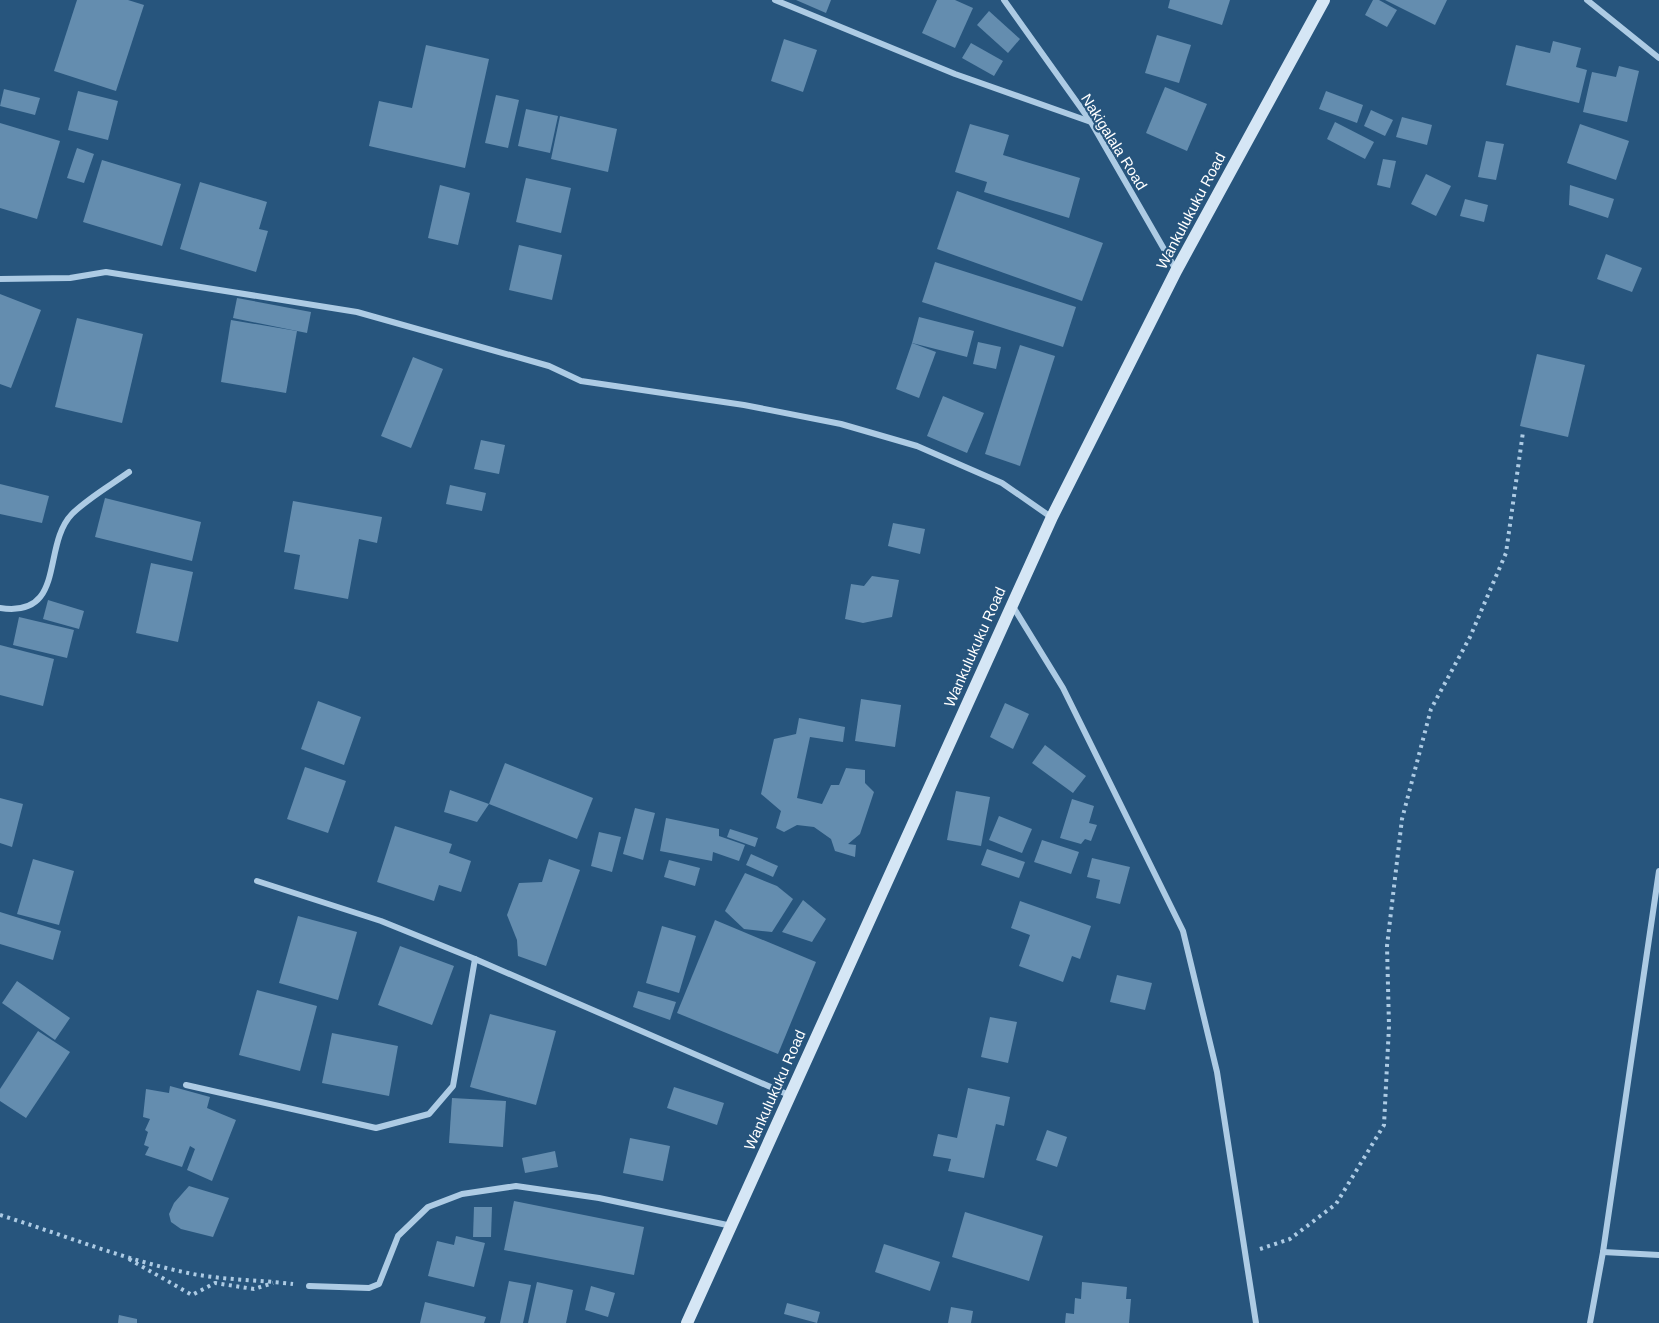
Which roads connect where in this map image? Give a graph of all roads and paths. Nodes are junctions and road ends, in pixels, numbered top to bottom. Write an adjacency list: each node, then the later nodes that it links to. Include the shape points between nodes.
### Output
1 (775, 0): 6 (street, via 955,74)
2 (1004, 0): 6 (street, Nakigalala Road)
3 (1324, 0): 7 (main road, Wankulukuku Road)
4 (1587, 0): 5 (street)
5 (1659, 58)
6 (1091, 122): 7 (street, Nakigalala Road)
7 (1176, 271): 11 (main road, Wankulukuku Road)
8 (0, 279): 11 (street, via 70,278 106,272 357,312 549,366 581,381 755,407 841,424 916,446 1002,483)
9 (1523, 432): 22 (path, via 1506,554 1470,637 1431,709 1402,819 1387,946 1389,1026 1384,1125 1336,1204 1290,1239)
10 (129, 472): 13 (street, via 71,515 38,601 18,611)
11 (1052, 517): 12 (main road, Wankulukuku Road)
12 (1011, 605): 18 (main road, Wankulukuku Road); 22 (street, via 1063,688 1183,931 1217,1072)
13 (0, 608)
14 (1659, 871): 21 (street)
15 (257, 881): 16 (street, via 381,921)
16 (476, 959): 17 (street, via 453,1086 429,1114 376,1128); 18 (street)
17 (186, 1085)
18 (789, 1095): 20 (main road, Wankulukuku Road)
19 (0, 1215): 24 (path)
20 (732, 1226): 26 (street, via 599,1198 516,1186 462,1194 428,1207 398,1236 379,1284 369,1288); 27 (main road, Wankulukuku Road)
21 (1603, 1252): 23 (street); 29 (street)
22 (1245, 1253): 28 (street)
23 (1659, 1255)
24 (123, 1256): 25 (path, via 194,1274); 25 (path, via 192,1295 215,1283 254,1289)
25 (277, 1282): 26 (path)
26 (309, 1286)
27 (687, 1323)
28 (1256, 1323)
29 (1590, 1323)

